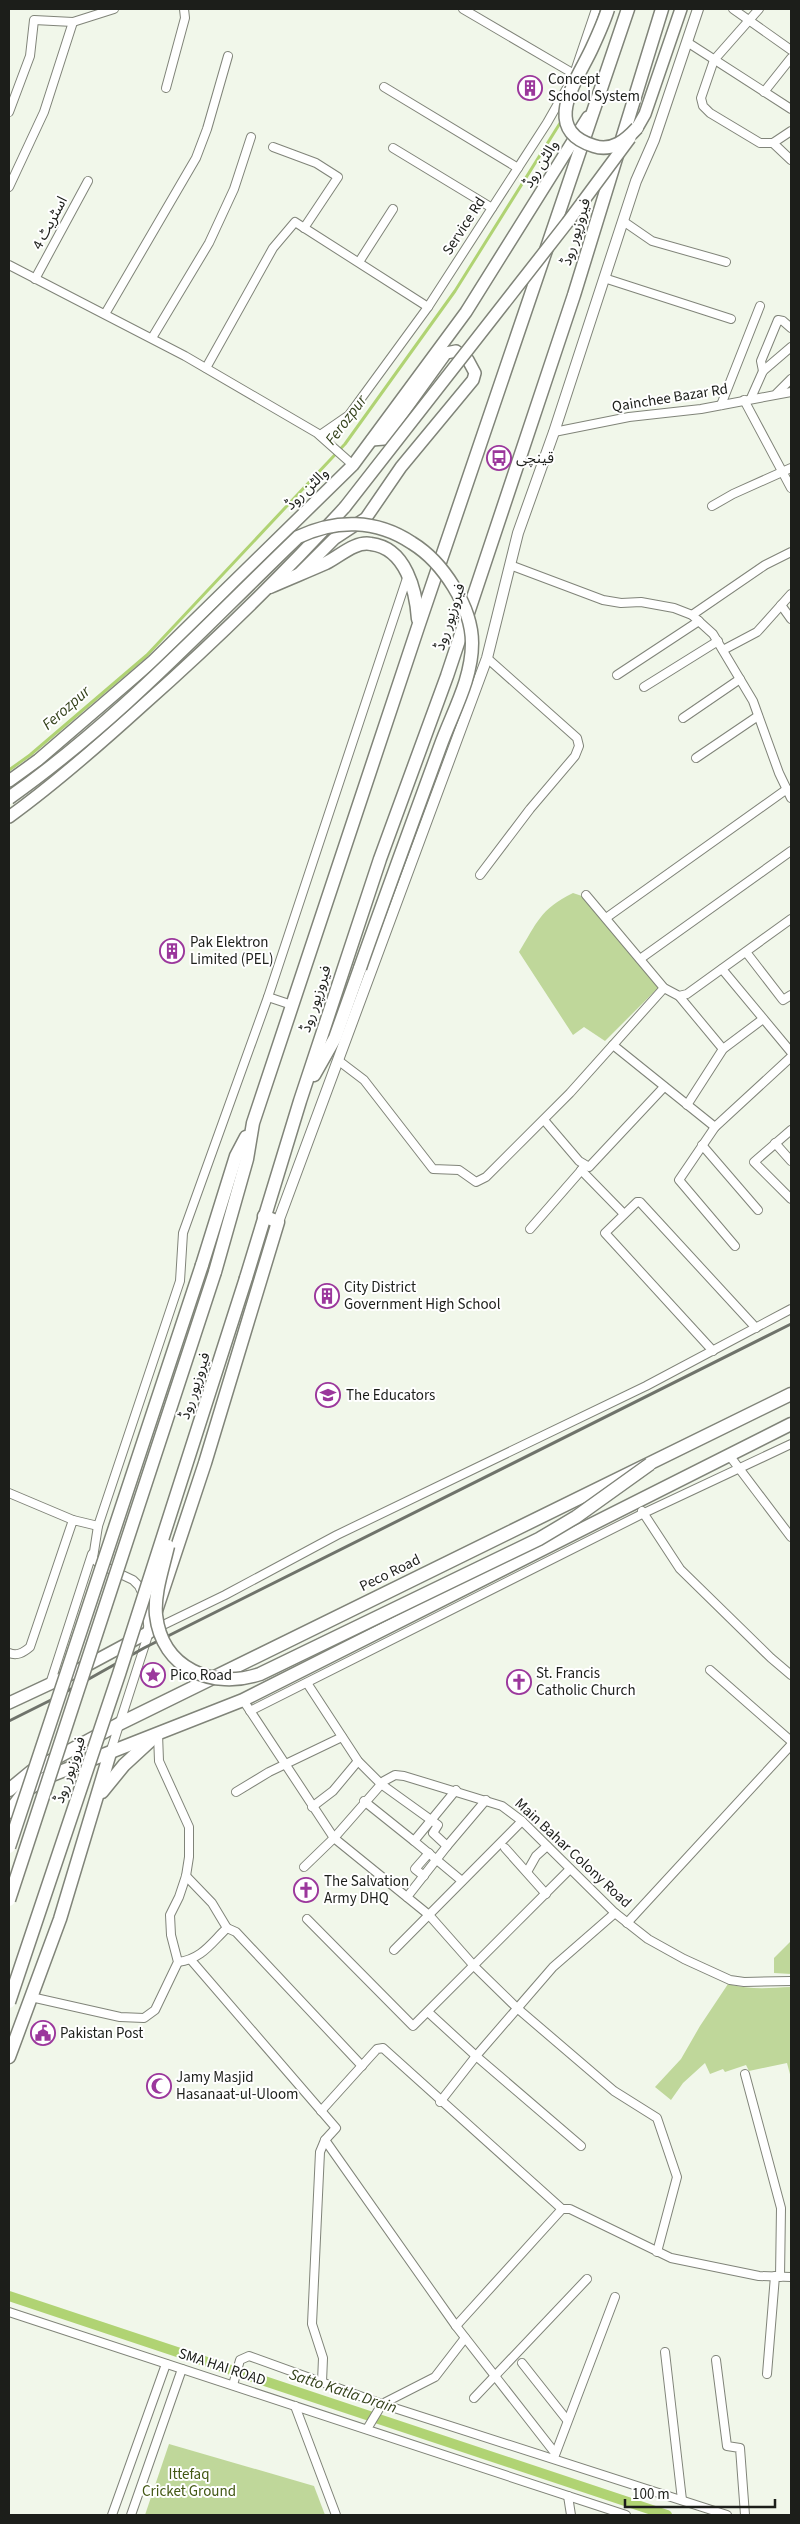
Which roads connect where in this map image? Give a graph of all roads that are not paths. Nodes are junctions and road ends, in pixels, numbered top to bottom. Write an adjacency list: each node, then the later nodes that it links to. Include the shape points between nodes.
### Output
1 (114, 9): 13 (street)
2 (184, 9): 21 (street, via 186,18)
3 (462, 9): 19 (street)
4 (596, 9): 19 (street, Service Rd)
5 (608, 9): 26 (main road, bridge, via 568,93 564,107 567,123 574,135 598,148 625,141)
6 (628, 9): 24 (main road, فیروزپور روڈ)
7 (662, 9): 112 (main road, فیروزپور روڈ, via 559,340)
8 (681, 9): 26 (main road, via 645,114)
9 (698, 9): 14 (street)
10 (733, 9): 12 (street)
11 (759, 9): 12 (street)
12 (749, 20): 15 (street); 18 (street)
13 (73, 22): 25 (street, via 34,20 30,56); 35 (street, via 44,112)
14 (687, 42): 18 (street); 38 (street)
15 (791, 50)
16 (228, 56): 47 (street, via 208,129 196,158)
17 (791, 58): 22 (street)
18 (714, 60): 22 (street); 29 (street, via 701,98 703,106 760,143)
19 (574, 74): 33 (street, Service Rd)
20 (384, 87): 33 (street)
21 (166, 88)
22 (764, 92): 23 (street)
23 (791, 109)
24 (593, 110): 61 (main road, والٹن روڈ, via 466,312); 77 (main road, فیروزپور روڈ)
25 (9, 112)
26 (637, 128): 71 (main road, bridge, via 567,223 345,507)
27 (791, 131): 29 (street)
28 (251, 137): 50 (street, via 234,189 209,243)
29 (773, 144): 32 (street)
30 (273, 146): 39 (street, via 316,163 338,177)
31 (393, 148): 36 (street)
32 (791, 160)
33 (518, 168): 36 (street, Service Rd)
34 (88, 181): 44 (street, اسٹریٹ 4)
35 (9, 187)
36 (492, 208): 46 (street, Service Rd)
37 (393, 209): 40 (street)
38 (623, 221): 41 (street, via 652,241); 43 (street)
39 (304, 228): 40 (street); 52 (street, via 294,222 273,248)
40 (359, 262): 46 (street)
41 (726, 262)
42 (9, 265): 44 (street)
43 (604, 278): 48 (street); 59 (street)
44 (35, 279): 47 (street)
45 (760, 306): 58 (street)
46 (428, 307): 60 (street, Service Rd, via 349,415)
47 (105, 314): 50 (street)
48 (731, 319)
49 (791, 328): 53 (street, via 778,320 761,361)
50 (152, 338): 52 (street)
51 (791, 347): 53 (street)
52 (206, 368): 60 (street)
53 (763, 370): 57 (street)
54 (791, 379): 56 (street)
55 (791, 392): 56 (street, Qainchee Bazar Rd)
56 (777, 393): 57 (street, Qainchee Bazar Rd)
57 (748, 399): 58 (street, Qainchee Bazar Rd); 64 (street)
58 (721, 405): 59 (street, Qainchee Bazar Rd, via 629,417)
59 (554, 432): 68 (street)
60 (320, 435): 62 (street)
61 (372, 440): 62 (main road, والٹن روڈ); 69 (main road, via 384,439 446,353 456,351 468,360 475,373 473,380 401,466 371,512 327,545)
62 (353, 465): 87 (main road, والٹن روڈ, via 153,661)
63 (791, 468): 64 (street)
64 (782, 471): 65 (street); 66 (street)
65 (791, 488)
66 (712, 506)
67 (791, 552): 74 (street, via 765,564)
68 (510, 565): 74 (street, via 603,600 641,602); 80 (street)
69 (299, 574): 70 (main road, via 358,545 371,544 387,549 401,562); 71 (main road)
70 (408, 576): 77 (main road, via 416,602); 103 (street)
71 (270, 587): 91 (main road, via 66,774)
72 (791, 594): 73 (street)
73 (781, 605): 75 (street); 79 (street, via 757,632)
74 (692, 615): 76 (street)
75 (791, 619)
76 (698, 621): 78 (street); 81 (street)
77 (418, 627): 104 (main road, فیروزپور روڈ)
78 (718, 641): 79 (street); 83 (street)
79 (723, 650): 82 (street)
80 (487, 658): 93 (street, via 577,738 579,746 575,756); 110 (street)
81 (617, 675)
82 (740, 679): 84 (street); 85 (street)
83 (644, 687)
84 (758, 716): 86 (street); 88 (street)
85 (683, 718)
86 (696, 758)
87 (9, 781)
88 (787, 789): 90 (street); 95 (street)
89 (9, 798): 112 (main road, bridge, via 50,769 121,710 298,537 315,529 351,522 378,527 399,534 421,548 436,563 470,618 471,656 466,681 335,1038)
90 (791, 798)
91 (9, 817)
92 (791, 851): 98 (street)
93 (480, 875)
94 (586, 894): 95 (street)
95 (606, 918): 98 (street)
96 (791, 919): 97 (street)
97 (746, 952): 99 (street); 101 (street, via 783,1000)
98 (640, 960): 100 (street)
99 (722, 969): 102 (street, via 687,994); 105 (street)
100 (664, 988): 102 (street); 106 (street)
101 (791, 995)
102 (679, 996): 107 (street)
103 (268, 997): 104 (street); 143 (street, via 184,1233 180,1281)
104 (292, 1005): 115 (main road, فیروزپور روڈ)
105 (763, 1019): 107 (street); 108 (street)
106 (612, 1045): 111 (street); 114 (street)
107 (723, 1049): 113 (street)
108 (791, 1052)
109 (791, 1057): 116 (street)
110 (339, 1061): 114 (street, via 364,1080 433,1169 459,1170 476,1182 486,1177); 126 (street)
111 (664, 1088): 113 (street); 121 (street, via 590,1167)
112 (300, 1101): 125 (main road, فیروزپور روڈ)
113 (687, 1105): 116 (street)
114 (544, 1120): 121 (street)
115 (253, 1123): 179 (main road, bridge, via 236,1156); 191 (main road, فیروزپور روڈ, bridge, via 247,1159 215,1272)
116 (715, 1127): 119 (street)
117 (791, 1130): 118 (street)
118 (775, 1144): 120 (street); 122 (street, via 754,1162)
119 (702, 1145): 123 (street); 128 (street, via 679,1180)
120 (791, 1161)
121 (583, 1168): 124 (street); 127 (street)
122 (791, 1199)
123 (758, 1210)
124 (624, 1214): 130 (street, via 640,1202); 131 (street, via 605,1234)
125 (264, 1216): 126 (main road); 138 (main road, فیروزپور روڈ, bridge)
126 (278, 1222): 148 (main road, via 205,1463)
127 (530, 1229)
128 (735, 1246)
129 (791, 1309): 130 (street)
130 (756, 1328): 131 (street)
131 (713, 1351): 148 (street, via 337,1535)
132 (791, 1394): 136 (main road, Peco Road)
133 (791, 1424): 135 (main road)
134 (791, 1444): 137 (street)
135 (729, 1455): 137 (street); 140 (main road)
136 (650, 1464): 138 (main road, bridge, via 539,1539 260,1674 244,1680 225,1681 198,1674 178,1660 165,1646 158,1628 158,1590); 156 (main road, Peco Road)
137 (740, 1469): 141 (street); 144 (street)
138 (185, 1471): 203 (main road, فیروزپور روڈ, bridge)
139 (9, 1493): 142 (street)
140 (636, 1502): 141 (street); 146 (main road)
141 (644, 1513): 147 (street); 151 (street, via 680,1569)
142 (73, 1520): 143 (street); 149 (street, via 30,1647 23,1653)
143 (98, 1526): 145 (street)
144 (791, 1537)
145 (92, 1554): 148 (street, via 99,1564 139,1586 145,1599); 153 (street)
146 (459, 1590): 147 (street); 155 (main road)
147 (465, 1604): 152 (street)
148 (148, 1632): 153 (main road); 156 (street)
149 (9, 1653)
150 (710, 1670): 159 (street)
151 (791, 1675)
152 (307, 1683): 155 (street); 158 (street)
153 (50, 1684): 154 (main road)
154 (9, 1702)
155 (246, 1705): 157 (main road); 163 (street)
156 (119, 1724): 161 (street); 165 (main road, Peco Road, via 32,1771)
157 (158, 1734): 161 (main road); 170 (main road, via 124,1765); 186 (street, via 159,1761 189,1827)
158 (342, 1737): 162 (street); 163 (street)
159 (791, 1741)
160 (791, 1745): 195 (street)
161 (110, 1753): 170 (main road); 172 (main road, via 33,1784)
162 (358, 1761): 164 (street); 171 (street, via 333,1791)
163 (285, 1765): 167 (street); 171 (street)
164 (381, 1784): 166 (street, Main Bahar Colony Road, via 395,1775); 169 (street, Main Bahar Colony Road); 173 (street)
165 (9, 1790)
166 (456, 1790): 168 (street, Main Bahar Colony Road); 173 (street)
167 (236, 1792)
168 (486, 1800): 174 (street, Main Bahar Colony Road, via 502,1806); 177 (street)
169 (364, 1801): 175 (street, Main Bahar Colony Road); 176 (street)
170 (95, 1803): 202 (main road, via 60,1919)
171 (312, 1807): 175 (street)
172 (10, 1810)
173 (431, 1821): 176 (street); 177 (street, via 438,1825 433,1832)
174 (522, 1821): 178 (street, Main Bahar Colony Road); 188 (street)
175 (334, 1838): 183 (street, Main Bahar Colony Road); 190 (street)
176 (414, 1842): 181 (street)
177 (447, 1846): 182 (street)
178 (547, 1846): 184 (street, Main Bahar Colony Road); 185 (street, via 536,1856)
179 (9, 1847)
180 (505, 1848): 185 (street)
181 (429, 1853): 182 (street); 187 (street, via 415,1869)
182 (437, 1860): 187 (street); 188 (street)
183 (304, 1867)
184 (570, 1869): 189 (street); 192 (street, Main Bahar Colony Road)
185 (527, 1872): 189 (street)
186 (186, 1876): 196 (street, via 212,1903); 199 (street, via 170,1915)
187 (424, 1876): 190 (street)
188 (462, 1881): 193 (street)
189 (546, 1894): 200 (street)
190 (407, 1897): 193 (street)
191 (9, 1900)
192 (615, 1913): 195 (street, Main Bahar Colony Road); 204 (street, via 553,1967)
193 (429, 1915): 197 (street); 200 (street)
194 (307, 1919): 205 (street, via 409,2023 413,2026)
195 (627, 1923): 201 (street, Main Bahar Colony Road, via 655,1943 730,1980)
196 (227, 1928): 198 (street, via 204,1953); 208 (street, via 236,1932)
197 (394, 1950)
198 (191, 1960): 199 (street); 211 (street)
199 (178, 1962): 202 (street, via 155,2010 144,2018 120,2017)
200 (474, 1967): 204 (street); 205 (street)
201 (791, 1981)
202 (31, 1997): 207 (main road)
203 (9, 2002)
204 (517, 2008): 206 (street); 215 (street, via 614,2091 657,2118 677,2177)
205 (428, 2012): 206 (street)
206 (476, 2056): 210 (street); 213 (street)
207 (9, 2057)
208 (362, 2066): 210 (street, via 377,2049 383,2048); 211 (street)
209 (745, 2074): 216 (street, via 781,2208)
210 (440, 2102): 214 (street)
211 (321, 2111): 212 (street, via 336,2128)
212 (325, 2140): 221 (street); 231 (street, via 320,2152 312,2324 324,2358)
213 (581, 2146)
214 (562, 2209): 215 (street, via 570,2209); 221 (street)
215 (657, 2252): 216 (street, via 671,2258)
216 (778, 2277): 217 (street); 228 (street)
217 (791, 2277)
218 (587, 2278): 229 (street)
219 (615, 2298): 235 (street)
220 (9, 2312): 226 (street, SMA HAI ROAD)
221 (456, 2326): 222 (street)
222 (465, 2338): 229 (street); 234 (street, via 435,2377)
223 (665, 2352): 239 (street)
224 (716, 2360): 246 (street, via 727,2446 740,2448)
225 (522, 2363): 235 (street)
226 (166, 2364): 227 (street, SMA HAI ROAD); 240 (street)
227 (182, 2369): 230 (street, SMA HAI ROAD); 241 (street)
228 (767, 2374)
229 (495, 2376): 232 (street); 237 (street)
230 (234, 2382): 231 (street, via 240,2360 249,2356); 233 (street, SMA HAI ROAD)
231 (322, 2382): 234 (street)
232 (474, 2398)
233 (295, 2406): 236 (street, SMA HAI ROAD); 242 (street)
234 (380, 2407): 236 (street); 237 (street)
235 (567, 2420): 237 (street)
236 (369, 2426): 238 (street, SMA HAI ROAD)
237 (554, 2456): 239 (street)
238 (568, 2496): 243 (street); 244 (street, SMA HAI ROAD)
239 (682, 2500): 245 (street)
240 (112, 2515)
241 (131, 2515)
242 (336, 2515)
243 (571, 2515)
244 (626, 2515)
245 (727, 2515)
246 (745, 2515)

